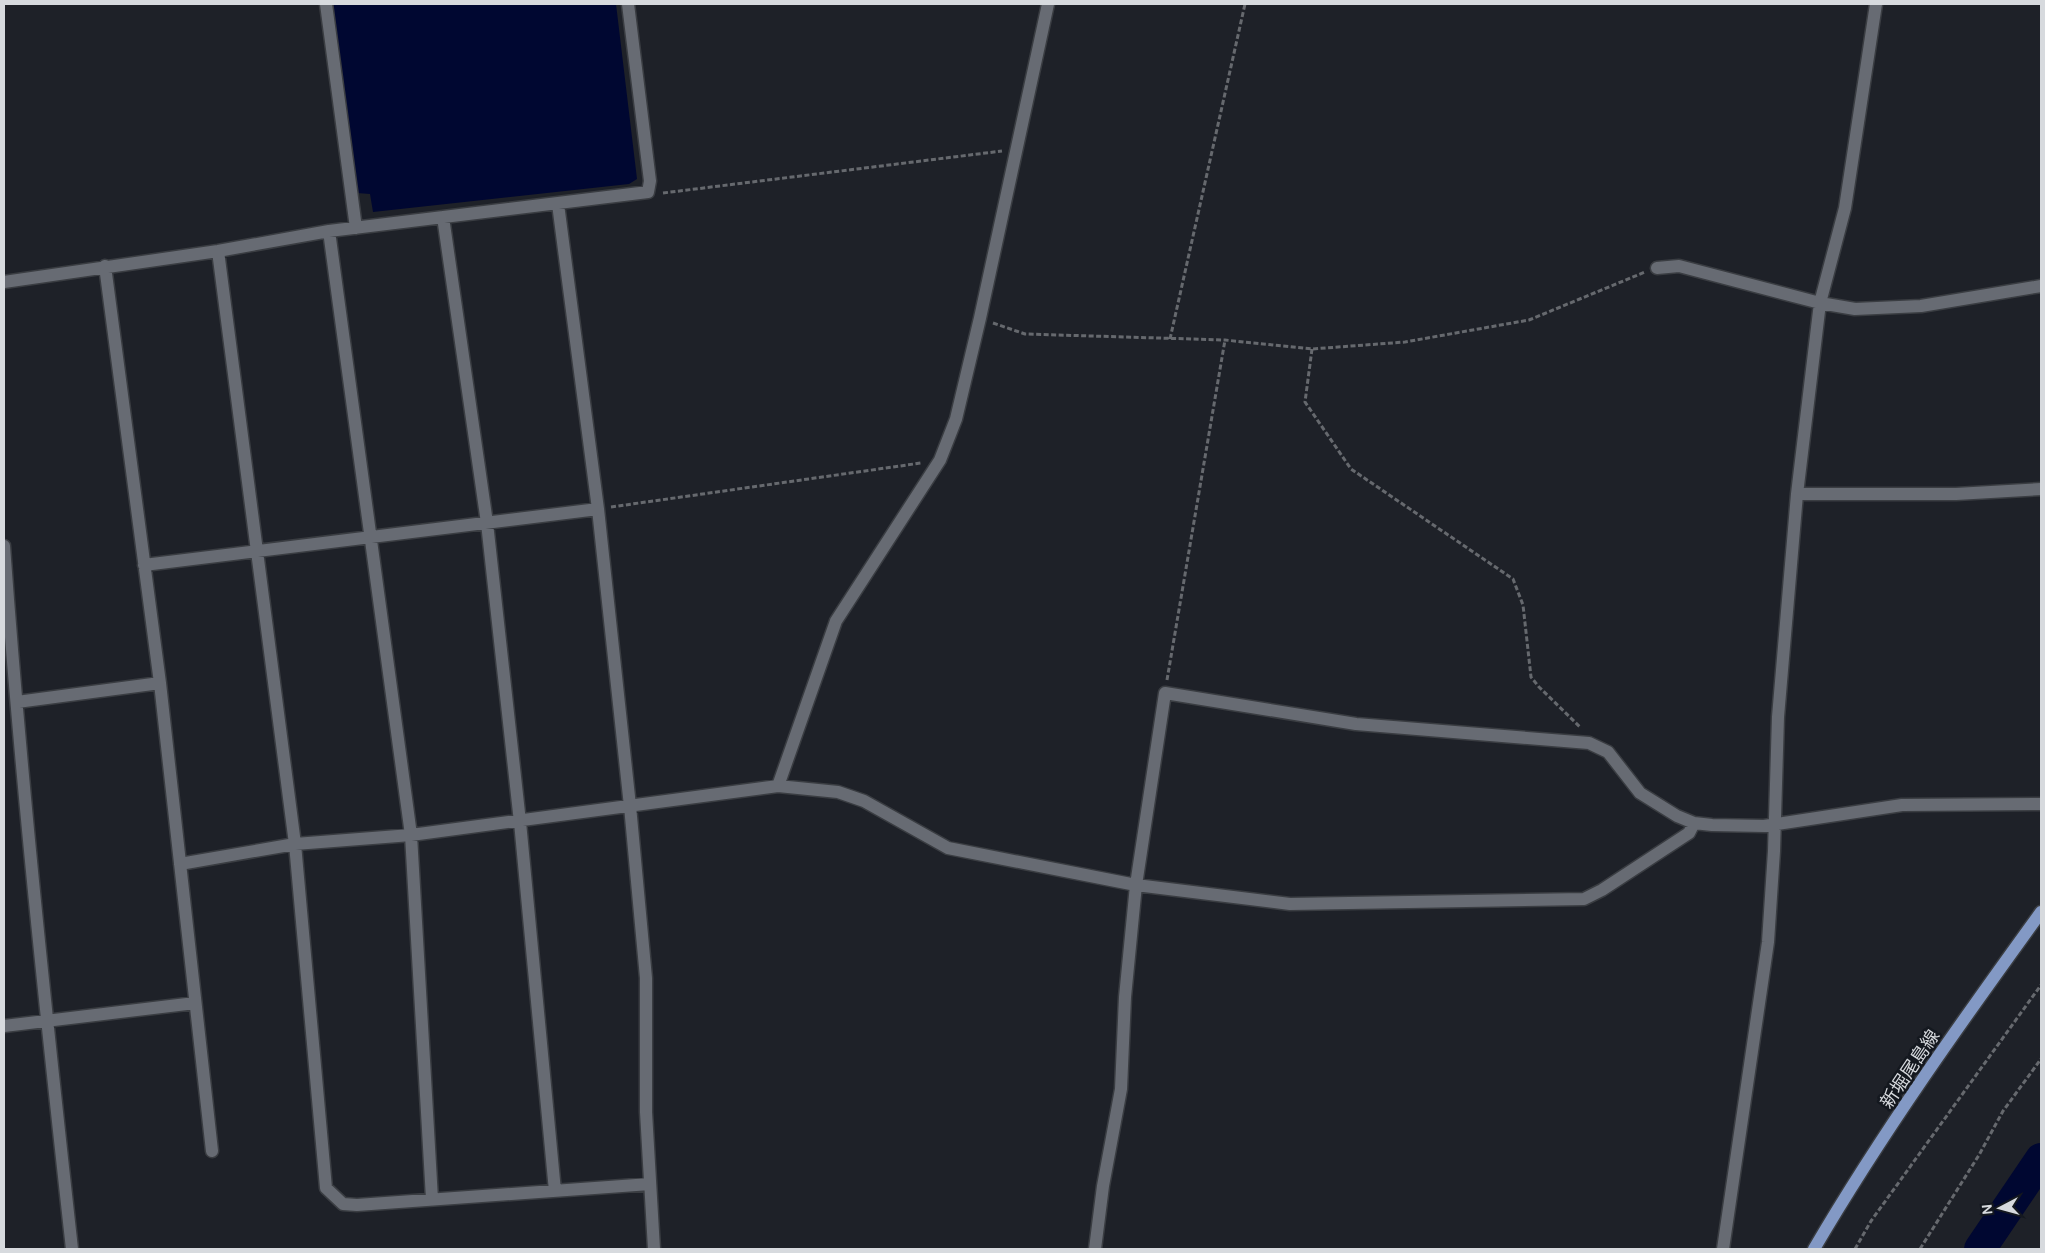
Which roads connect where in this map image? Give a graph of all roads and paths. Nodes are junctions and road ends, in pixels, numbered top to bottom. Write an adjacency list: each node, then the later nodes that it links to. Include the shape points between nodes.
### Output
1 (326, 4): 10 (street)
2 (628, 4): 7 (street, via 650,181)
3 (1048, 4): 6 (street)
4 (1245, 4): 19 (path)
5 (1876, 4): 17 (street, via 1845,208)
6 (1016, 149): 7 (path, via 657,194); 18 (street)
7 (648, 192): 8 (street)
8 (558, 204): 9 (street); 25 (street)
9 (443, 217): 10 (street); 26 (street)
10 (356, 228): 11 (street)
11 (329, 231): 12 (street); 27 (street)
12 (218, 250): 13 (street); 29 (street)
13 (106, 266): 15 (street); 30 (street)
14 (1657, 268): 17 (street, via 1679,266); 21 (path, via 1529,320 1405,342)
15 (4, 282)
16 (2041, 286): 17 (street, via 1921,306 1855,310)
17 (1820, 303): 24 (street)
18 (980, 318): 19 (path, via 1025,334); 22 (street, via 956,419)
19 (1170, 339): 20 (path)
20 (1225, 340): 21 (path); 32 (path)
21 (1312, 349): 34 (path, via 1305,402 1351,469 1513,579 1522,605 1531,677 1580,727)
22 (940, 460): 25 (path); 35 (street, via 836,621)
23 (2041, 488): 24 (street, via 1956,494)
24 (1797, 494): 40 (street, via 1778,717)
25 (598, 509): 26 (street); 37 (street)
26 (487, 523): 27 (street); 38 (street)
27 (372, 537): 29 (street); 41 (street)
28 (4, 546): 33 (street)
29 (256, 551): 30 (street); 42 (street)
30 (144, 565): 31 (street)
31 (160, 683): 33 (street); 43 (street)
32 (1165, 693): 34 (street, via 1356,724); 44 (street)
33 (17, 702): 48 (street)
34 (1589, 743): 39 (street, via 1608,752 1640,793)
35 (778, 786): 37 (street); 44 (street, via 838,792 864,801 948,848)
36 (2041, 804): 40 (street, via 1902,805)
37 (630, 806): 38 (street); 52 (street, via 646,978 646,1112)
38 (520, 822): 41 (street); 53 (street)
39 (1694, 823): 40 (street); 44 (street, via 1689,833 1584,899 1290,904)
40 (1774, 824): 58 (street, via 1768,942)
41 (411, 835): 42 (street); 54 (street)
42 (295, 844): 43 (street); 54 (street, via 326,1188 343,1204)
43 (180, 864): 47 (street)
44 (1136, 885): 57 (street, via 1125,997 1121,1089 1103,1186)
45 (2041, 912): 59 (main road, 新堀尾島線, via 1969,1012)
46 (2041, 985): 60 (path, via 1871,1221)
47 (195, 1003): 48 (street); 51 (street)
48 (47, 1021): 49 (street); 55 (street)
49 (4, 1026)
50 (2041, 1059): 61 (path, via 2003,1111 1979,1156)
51 (212, 1151)
52 (650, 1184): 53 (street); 56 (street)
53 (555, 1191): 54 (street)
54 (432, 1199)
55 (72, 1249)
56 (654, 1249)
57 (1096, 1249)
58 (1723, 1249)
59 (1814, 1249)
60 (1855, 1249)
61 (1920, 1249)

